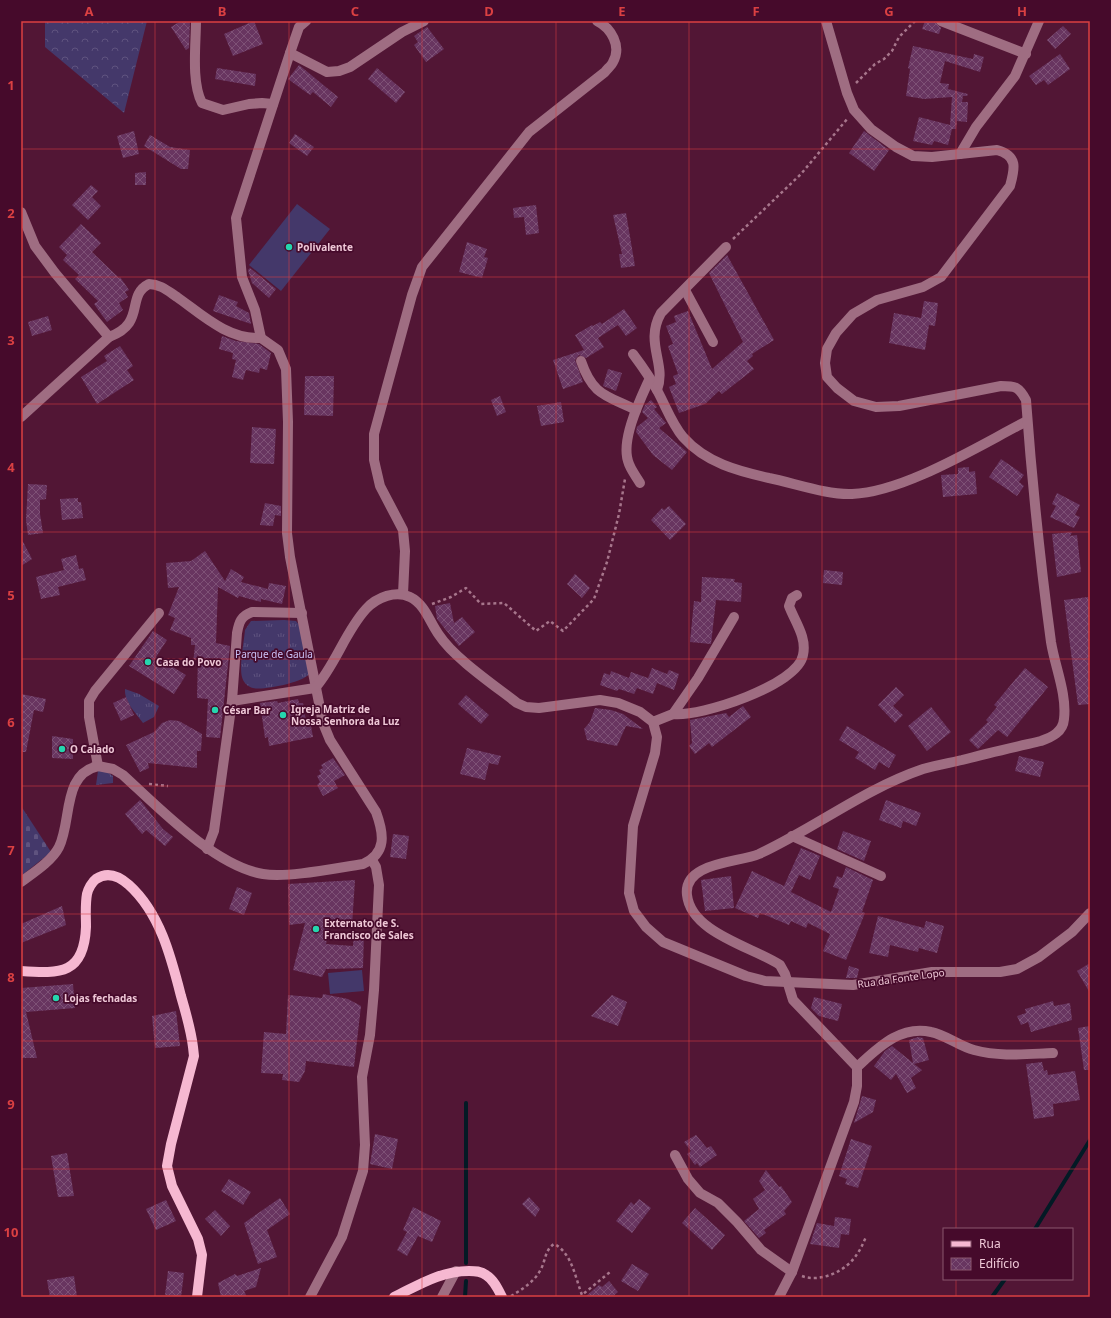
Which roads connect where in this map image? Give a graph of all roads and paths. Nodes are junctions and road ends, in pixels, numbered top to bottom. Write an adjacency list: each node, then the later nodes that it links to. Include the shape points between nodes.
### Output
1 (196, 21): 12 (street, via 197,82 198,95 202,103 223,110 249,104)
2 (306, 21): 9 (street, via 300,27)
3 (424, 21): 9 (street, via 402,32 350,67 339,71 328,72)
4 (597, 21): 30 (street, via 607,26 614,37 616,49 613,62 605,72 529,132 422,267 412,295 374,434 374,460 380,486 403,530)
5 (826, 21): 11 (street)
6 (915, 21): 11 (path, via 899,37 888,55 863,75)
7 (941, 21): 10 (street)
8 (1039, 21): 10 (street)
9 (290, 54): 12 (street)
10 (1026, 54): 14 (street, via 1015,76 976,127)
11 (847, 94): 13 (street)
12 (273, 104): 19 (street, via 236,218 242,277 255,310)
13 (854, 110): 14 (street, via 871,129 913,156); 16 (path, via 801,174)
14 (960, 154): 27 (street, via 997,150 1007,152 1013,160 1014,171 1010,186 941,277 924,287 877,300 849,319 836,333 827,349 825,363 828,377 854,402 876,407 899,406 1013,386 1021,391 1026,400)
15 (21, 212): 18 (street, via 35,246)
16 (726, 247): 17 (street)
17 (684, 290): 20 (street); 24 (street, via 661,313 655,324 655,348 660,373)
18 (109, 337): 19 (street, via 125,330 132,321 139,292 144,286 155,284 222,328 236,334); 26 (street)
19 (261, 338): 34 (street, via 278,350 286,369 287,534)
20 (713, 342)
21 (633, 354): 23 (street)
22 (581, 361): 25 (street, via 586,376 602,394)
23 (650, 380): 24 (street); 25 (street)
24 (657, 390): 27 (street, via 682,436 698,451 735,470 836,493 851,494 894,487)
25 (636, 410): 28 (street, via 628,439)
26 (21, 416)
27 (1027, 421): 43 (street, via 1052,644 1065,708 1061,729 1052,737 1041,741 923,769 874,790)
28 (627, 461): 29 (street); 32 (path, via 619,514 607,562 594,599 563,631 550,621 536,631 504,603 481,604 466,588)
29 (640, 483)
30 (403, 594): 32 (street, via 418,602); 36 (street, via 380,599 367,608)
31 (797, 595): 38 (street, via 792,598 789,606 804,643 803,656 794,670 783,679 721,706 684,715)
32 (424, 609): 39 (street, via 449,648 517,703 539,708 600,700 633,709)
33 (159, 613): 40 (street, via 95,691 89,702)
34 (302, 614): 36 (street); 37 (street, via 252,612 244,615 239,622 237,633)
35 (734, 617): 38 (street)
36 (315, 688): 37 (street); 45 (street, via 323,723 330,740 376,812 381,825 382,840 379,852)
37 (232, 700): 44 (street, via 214,831)
38 (673, 714): 39 (street)
39 (653, 722): 50 (street, Rua da Fonte Lopo, via 656,737 655,753 633,826 629,893 634,911 646,927 663,942 746,976)
40 (98, 766): 44 (street, via 105,766 123,775); 47 (street, via 89,768 74,784 59,847)
41 (148, 784): 42 (path)
42 (168, 786)
43 (792, 836): 46 (street); 50 (street, via 758,854 697,872 688,883 686,894 689,906 697,916 722,937 780,965)
44 (207, 849): 45 (street, via 246,869 263,874 286,874 363,864)
45 (372, 860): 59 (street, via 379,885 374,990 370,1035 362,1077 365,1145 363,1171 342,1237)
46 (880, 876)
47 (21, 882)
48 (1090, 913): 50 (street, Rua da Fonte Lopo, via 1072,932 1039,957 1017,969 1000,972 932,972 853,985)
49 (21, 971): 58 (main road, via 63,970 80,958 84,943 88,889 95,879 105,875 117,876 134,889 146,904 161,932 175,971 192,1036 194,1056 167,1166 172,1186 198,1239 202,1255)
50 (788, 983): 52 (street, via 792,1000 799,1009)
51 (1053, 1053): 52 (street, via 1001,1055 973,1050 932,1032 916,1030 902,1033 882,1045)
52 (857, 1067): 57 (street, via 858,1086 854,1102)
53 (675, 1155): 57 (street, via 688,1179 700,1193 718,1203 761,1250)
54 (866, 1237): 57 (path, via 857,1256 822,1278 809,1279)
55 (458, 1271): 60 (main road, via 444,1273 424,1281); 61 (street); 62 (main road, via 486,1274)
56 (610, 1272): 63 (path, via 582,1295 568,1256 554,1244 548,1248 542,1268 535,1279)
57 (792, 1272): 64 (street)
58 (197, 1297)
59 (310, 1297)
60 (394, 1297)
61 (442, 1297)
62 (502, 1297)
63 (509, 1297)
64 (779, 1297)

